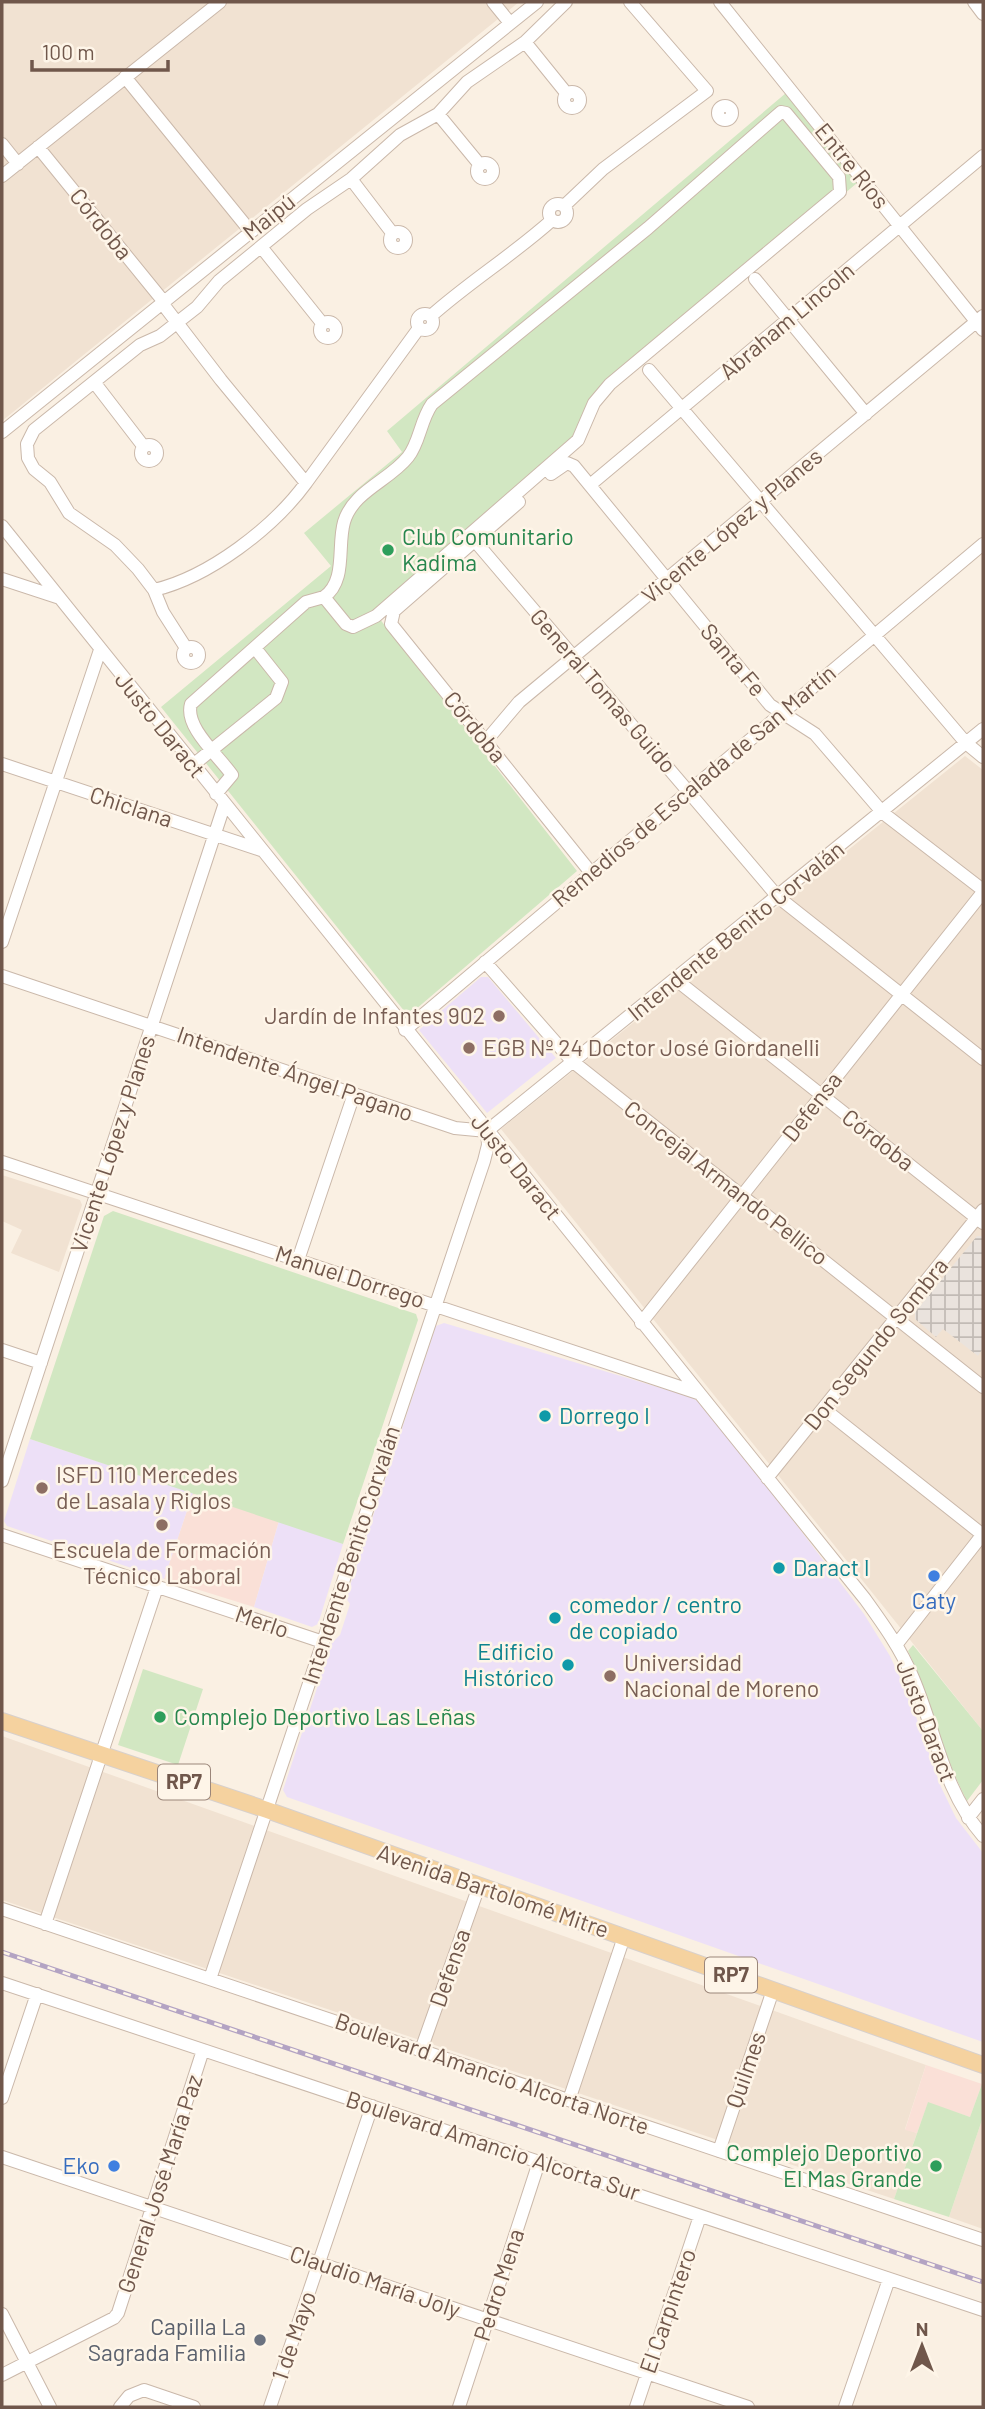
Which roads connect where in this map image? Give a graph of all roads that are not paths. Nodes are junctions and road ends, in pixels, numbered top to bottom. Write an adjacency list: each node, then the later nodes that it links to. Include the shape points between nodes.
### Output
1 (220, 2): 13 (street)
2 (493, 2): 10 (street)
3 (537, 2): 10 (street, Maipú)
4 (566, 2): 11 (street)
5 (630, 2): 12 (street)
6 (640, 2): 12 (street)
7 (721, 2): 25 (street, Entre Ríos)
8 (974, 2): 9 (street)
9 (983, 14)
10 (510, 23): 26 (street, Maipú)
11 (525, 42): 15 (street); 17 (street, via 467,82)
12 (679, 56): 14 (street)
13 (125, 77): 19 (street); 26 (street)
14 (707, 91): 16 (street); 41 (street, via 603,169 564,206 552,206 552,220 431,316 431,328 419,328)
15 (567, 94)
16 (720, 108)
17 (438, 114): 22 (street); 24 (street, via 400,135)
18 (2, 144): 21 (street)
19 (38, 147): 21 (street); 30 (street, Córdoba)
20 (983, 156): 25 (street, Abraham Lincoln)
21 (18, 164): 23 (street)
22 (480, 165)
23 (2, 176)
24 (351, 179): 27 (street); 28 (street)
25 (901, 227): 31 (street, Abraham Lincoln); 32 (street, Entre Ríos)
26 (251, 232): 30 (street, Maipú)
27 (393, 234)
28 (262, 248): 33 (street, via 219,281); 34 (street)
29 (755, 279): 31 (street)
30 (163, 302): 33 (street, Córdoba); 39 (street, Maipú)
31 (790, 319): 37 (street, Abraham Lincoln); 38 (street)
32 (981, 322): 38 (street, Vicente López y Planes)
33 (177, 323): 36 (street, via 140,345); 41 (street, Córdoba)
34 (323, 323)
35 (649, 370): 37 (street)
36 (94, 382): 40 (street); 49 (street, via 34,430 27,444 28,458 69,513 115,545)
37 (681, 410): 42 (street, Abraham Lincoln); 43 (street)
38 (866, 414): 43 (street, Vicente López y Planes)
39 (2, 432)
40 (144, 447)
41 (306, 483): 49 (street, via 275,519 210,567 183,582)
42 (590, 485): 45 (street, Santa Fe, via 567,463); 48 (street, Santa Fe)
43 (759, 503): 48 (street, Vicente López y Planes); 52 (street)
44 (2, 526): 51 (street, Justo Daract)
45 (475, 541): 56 (street, General Tomas Guido); 59 (street, Córdoba, via 394,611 391,624)
46 (983, 544): 52 (street, Remedios de Escalada de San Martín)
47 (2, 579): 51 (street)
48 (667, 580): 56 (street, Vicente López y Planes); 57 (street, Santa Fe)
49 (154, 590): 54 (street)
50 (324, 597): 50 (street, via 337,581 348,512 406,459 432,404 648,228 781,112 786,113 839,177 840,192 610,384 594,403 578,440 376,615 353,627); 53 (street, via 306,602)
51 (60, 598): 55 (street, Justo Daract)
52 (873, 635): 57 (street, Remedios de Escalada de San Martín); 60 (street)
53 (256, 648): 61 (street, via 191,704 189,718); 61 (street, via 282,682 281,689)
54 (187, 649)
55 (100, 650): 64 (street, Justo Daract); 65 (street)
56 (574, 657): 59 (street, Vicente López y Planes, via 519,702); 66 (street, General Tomas Guido)
57 (780, 712): 66 (street, Remedios de Escalada de San Martín); 69 (street, Santa Fe, via 815,734)
58 (983, 729): 60 (street, Intendente Benito Corvalán)
59 (486, 741): 72 (street, Córdoba)
60 (966, 743): 62 (street); 69 (street, Intendente Benito Corvalán)
61 (214, 749): 64 (street); 67 (street, via 232,775)
62 (983, 757)
63 (2, 764): 65 (street, Chiclana)
64 (193, 765): 67 (street, Justo Daract)
65 (55, 782): 70 (street, Chiclana); 75 (street)
66 (688, 791): 72 (street, Remedios de Escalada de San Martín); 74 (street, General Tomas Guido)
67 (216, 794): 68 (street, Justo Daract)
68 (225, 806): 70 (street, Vicente López y Planes); 71 (street, Justo Daract)
69 (883, 813): 73 (street, Santa Fe); 74 (street, Intendente Benito Corvalán)
70 (215, 835): 71 (street, Chiclana); 80 (street, Vicente López y Planes)
71 (261, 850): 81 (street, Justo Daract)
72 (593, 874): 76 (street, Remedios de Escalada de San Martín)
73 (983, 891): 79 (street, Defensa)
74 (778, 897): 78 (street, Intendente Benito Corvalán); 79 (street, General Tomas Guido)
75 (2, 942)
76 (485, 962): 81 (street, Remedios de Escalada de San Martín); 83 (street, Concejal Armando Pellico)
77 (2, 976): 80 (street, Intendente Ángel Pagano)
78 (675, 979): 83 (street, Intendente Benito Corvalán); 85 (street, Córdoba)
79 (901, 995): 82 (street, General Tomas Guido); 85 (street, Defensa)
80 (152, 1027): 84 (street, Intendente Ángel Pagano); 88 (street, Vicente López y Planes)
81 (405, 1030): 86 (street, Justo Daract)
82 (983, 1059)
83 (572, 1061): 86 (street, Intendente Benito Corvalán); 89 (street, Concejal Armando Pellico)
84 (354, 1094): 86 (street, Intendente Ángel Pagano, via 470,1131); 91 (street)
85 (822, 1095): 89 (street, Defensa); 90 (street, Córdoba)
86 (487, 1131): 92 (street, Intendente Benito Corvalán, via 484,1161); 94 (street, Justo Daract)
87 (2, 1161): 88 (street, Manuel Dorrego)
88 (97, 1193): 91 (street, Manuel Dorrego); 96 (street, Vicente López y Planes)
89 (742, 1196): 93 (street, Concejal Armando Pellico); 94 (street, Defensa)
90 (981, 1217): 93 (street, Don Segundo Sombra)
91 (298, 1260): 92 (street, Manuel Dorrego)
92 (435, 1305): 98 (street, Manuel Dorrego); 105 (street, Intendente Benito Corvalán)
93 (897, 1318): 97 (street, Concejal Armando Pellico); 99 (street, Don Segundo Sombra)
94 (641, 1323): 98 (street, Justo Daract)
95 (2, 1350): 96 (street)
96 (41, 1363): 101 (street, Vicente López y Planes)
97 (983, 1387)
98 (698, 1393): 100 (street, Justo Daract)
99 (824, 1409): 100 (street, Don Segundo Sombra); 102 (street)
100 (767, 1478): 106 (street, Justo Daract)
101 (2, 1482)
102 (983, 1534): 106 (street)
103 (2, 1535): 104 (street, Merlo)
104 (157, 1587): 105 (street, Merlo); 108 (street)
105 (323, 1642): 110 (street, Intendente Benito Corvalán)
106 (896, 1644): 111 (street, Justo Daract, via 913,1677 944,1771)
107 (2, 1721): 108 (main road, Avenida Bartolomé Mitre / RP7)
108 (101, 1754): 110 (main road, Avenida Bartolomé Mitre / RP7); 115 (street)
109 (983, 1799): 111 (street)
110 (267, 1810): 113 (main road, Avenida Bartolomé Mitre / RP7); 117 (street, Intendente Benito Corvalán)
111 (968, 1818): 112 (street, Justo Daract)
112 (983, 1836)
113 (479, 1886): 116 (main road, Avenida Bartolomé Mitre / RP7); 122 (street, Defensa)
114 (2, 1909): 115 (street, Boulevard Amancio Alcorta Norte)
115 (45, 1924): 117 (street, Boulevard Amancio Alcorta Norte)
116 (624, 1937): 119 (main road, Avenida Bartolomé Mitre / RP7); 125 (street)
117 (210, 1979): 122 (street, Boulevard Amancio Alcorta Norte)
118 (2, 1983): 120 (street, Boulevard Amancio Alcorta Sur)
119 (774, 1990): 123 (main road, Avenida Bartolomé Mitre / RP7); 127 (street, Quilmes)
120 (37, 1994): 121 (street, Boulevard Amancio Alcorta Sur); 124 (street)
121 (204, 2050): 126 (street, Boulevard Amancio Alcorta Sur); 130 (street, General José María Paz)
122 (421, 2050): 125 (street, Boulevard Amancio Alcorta Norte)
123 (983, 2065)
124 (2, 2098)
125 (569, 2100): 127 (street, Boulevard Amancio Alcorta Norte)
126 (372, 2106): 129 (street, Boulevard Amancio Alcorta Sur); 133 (street, 1 de Mayo)
127 (719, 2151): 132 (street, Boulevard Amancio Alcorta Norte)
128 (2, 2157): 130 (street, Claudio María Joly)
129 (539, 2162): 131 (street, Boulevard Amancio Alcorta Sur); 137 (street, Pedro Mena)
130 (150, 2207): 133 (street, Claudio María Joly); 138 (street, General José María Paz, via 114,2318)
131 (700, 2216): 134 (street, Boulevard Amancio Alcorta Sur); 139 (street, El Carpintero)
132 (983, 2239)
133 (319, 2264): 137 (street, Claudio María Joly); 144 (street, 1 de Mayo)
134 (889, 2279): 135 (street, Boulevard Amancio Alcorta Sur); 148 (street)
135 (983, 2310)
136 (2, 2314): 138 (street)
137 (487, 2320): 139 (street, Claudio María Joly); 145 (street, Pedro Mena)
138 (26, 2362): 140 (street); 141 (street)
139 (647, 2373): 146 (street, El Carpintero); 147 (street, Claudio María Joly)
140 (2, 2375)
141 (50, 2407)
142 (120, 2407): 143 (street, via 135,2392 157,2392)
143 (194, 2407)
144 (270, 2407)
145 (459, 2407)
146 (636, 2407)
147 (748, 2407)
148 (845, 2407)

